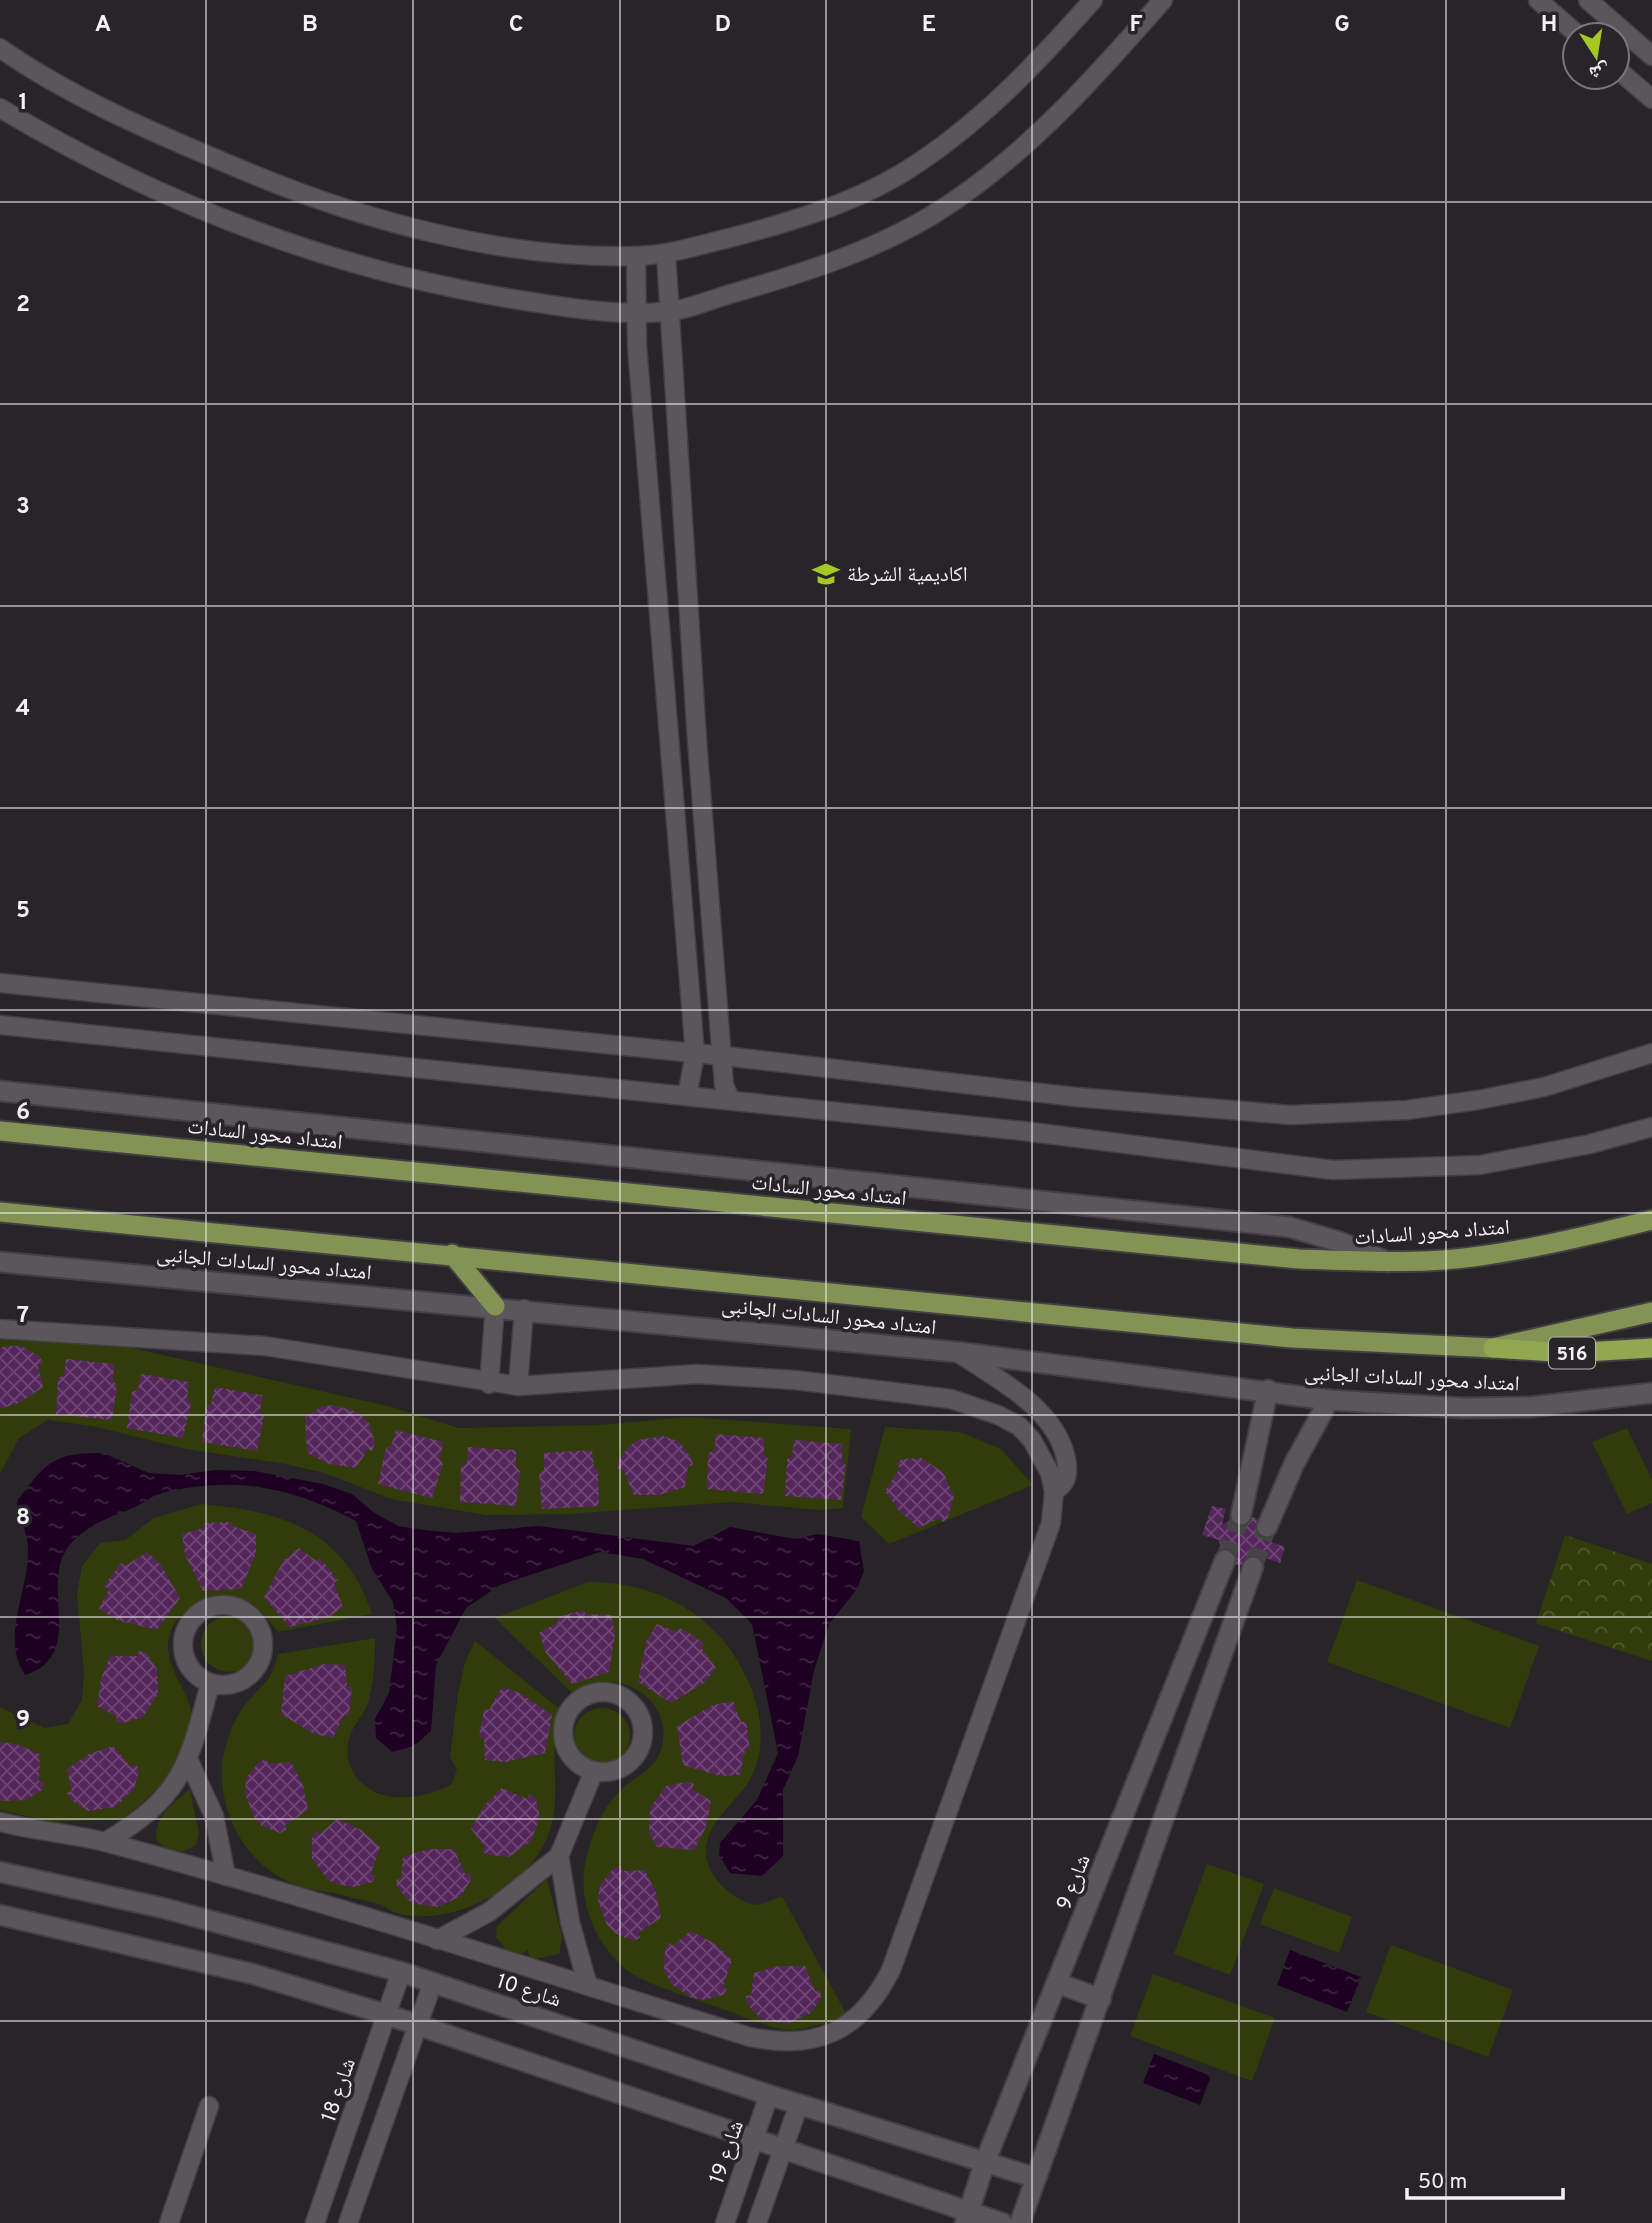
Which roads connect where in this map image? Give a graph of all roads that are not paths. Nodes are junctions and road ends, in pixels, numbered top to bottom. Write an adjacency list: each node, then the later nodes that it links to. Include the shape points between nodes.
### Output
1 (1093, 0): 11 (street, via 994,104 902,173 817,212)
2 (1163, 0): 13 (street, via 1037,136 948,205 908,229 809,271)
3 (1538, 0): 5 (street)
4 (1588, 0): 7 (street)
5 (1562, 21)
6 (0, 48): 12 (street, via 147,130 301,195 458,239)
7 (1652, 56)
8 (1631, 81): 9 (street)
9 (1652, 99)
10 (0, 108): 14 (street, via 66,148 206,214 274,240 476,293)
11 (666, 254): 12 (street); 13 (street)
12 (636, 256): 14 (street)
13 (669, 312): 14 (street); 19 (street, via 697,740)
14 (637, 313): 18 (street)
15 (0, 983): 18 (street)
16 (0, 1025): 21 (street)
17 (1652, 1053): 19 (street, via 1544,1087 1478,1100 1408,1110 1303,1115 1076,1097)
18 (695, 1054): 19 (street); 21 (street)
19 (724, 1056): 22 (street, via 724,1085)
20 (0, 1091): 29 (street, via 1289,1227 1340,1241)
21 (687, 1096): 22 (street)
22 (730, 1099): 23 (street, via 1333,1170 1480,1165)
23 (1652, 1127)
24 (0, 1131): 29 (main road, امتداد محور السادات, via 1285,1258)
25 (0, 1213): 27 (main road)
26 (1652, 1220): 29 (main road, امتداد محور السادات, via 1478,1257)
27 (452, 1254): 30 (main road); 34 (main road, via 1278,1337)
28 (0, 1262): 30 (street, امتداد محور السادات الجانبى)
29 (1388, 1263)
30 (495, 1306): 31 (street, امتداد محور السادات الجانبى); 37 (street)
31 (524, 1309): 36 (street, امتداد محور السادات الجانبى); 38 (street)
32 (1652, 1312): 34 (main road)
33 (0, 1329): 37 (street, via 265,1346)
34 (1493, 1348): 35 (highway, 516, via 1568,1353)
35 (1652, 1348)
36 (957, 1352): 39 (street, امتداد محور السادات الجانبى); 42 (street, via 1025,1399 1054,1431 1065,1452 1068,1472)
37 (489, 1384): 38 (street)
38 (518, 1387): 42 (street, via 698,1374 795,1380 951,1399 1019,1426 1042,1455)
39 (1268, 1390): 41 (street, امتداد محور السادات الجانبى); 43 (street)
40 (1652, 1393): 41 (street, امتداد محور السادات الجانبى, via 1530,1408)
41 (1329, 1400): 44 (street)
42 (1054, 1491): 60 (street, via 1051,1523 902,1944 878,1994 860,2015 816,2039 774,2042)
43 (1241, 1515)
44 (1267, 1527)
45 (1225, 1560): 59 (street, شارع 9)
46 (1253, 1567): 61 (street)
47 (210, 1684): 47 (street, via 226,1686 241,1681 262,1657 258,1625 246,1612 230,1606 205,1610 186,1627 185,1661 195,1675); 48 (street)
48 (189, 1761): 51 (street, via 154,1808); 54 (street, via 214,1816)
49 (594, 1771): 49 (street, via 611,1772 626,1765 638,1753 643,1738 642,1721 634,1706 605,1692 574,1704 565,1718 563,1735 568,1751 579,1764); 52 (street)
50 (0, 1822): 51 (street)
51 (105, 1842): 54 (street)
52 (559, 1856): 56 (street, via 514,1895); 60 (street, via 570,1922)
53 (0, 1872): 57 (street, شارع 10, via 163,1909)
54 (226, 1876): 56 (street)
55 (0, 1915): 62 (street, via 226,1967)
56 (437, 1940): 60 (street)
57 (401, 1972): 58 (street, شارع 10); 62 (street, شارع 18)
58 (433, 1982): 63 (street); 64 (street, شارع 10)
59 (1057, 1983): 61 (street); 69 (street, شارع 9)
60 (588, 1986)
61 (1101, 1999): 70 (street)
62 (388, 2015): 63 (street); 73 (street, شارع 18)
63 (418, 2025): 67 (street); 74 (street)
64 (769, 2095): 65 (street, شارع 10); 67 (street, شارع 19)
65 (799, 2104): 68 (street); 69 (street, شارع 10)
66 (209, 2106): 72 (street)
67 (755, 2140): 68 (street); 75 (street, شارع 19)
68 (784, 2149): 71 (street); 76 (street)
69 (985, 2162): 70 (street, شارع 10); 71 (street, شارع 9)
70 (1036, 2178): 78 (street)
71 (967, 2217): 77 (street)
72 (169, 2223)
73 (316, 2223)
74 (348, 2223)
75 (724, 2223)
76 (757, 2223)
77 (1002, 2223)
78 (1020, 2223)

